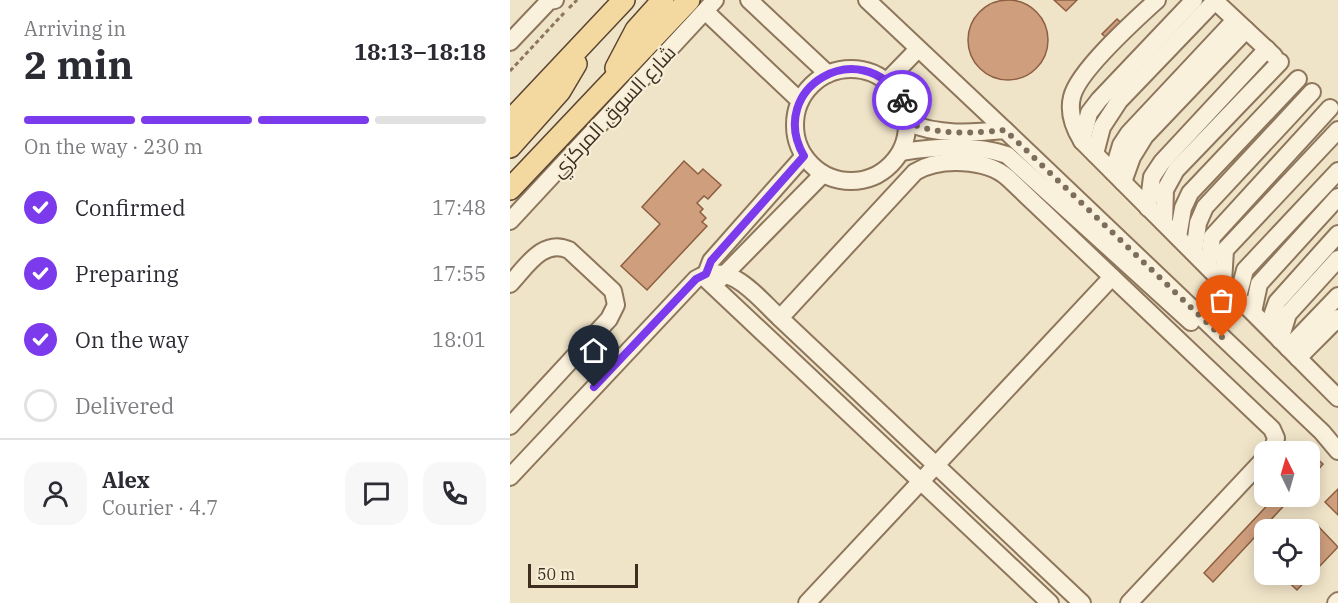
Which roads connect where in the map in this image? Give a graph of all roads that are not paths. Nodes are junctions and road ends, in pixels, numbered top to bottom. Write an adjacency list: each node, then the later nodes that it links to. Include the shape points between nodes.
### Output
1 (551, 0): 11 (street)
2 (624, 0): 12 (main road)
3 (663, 0): 19 (main road, via 636,30 621,54)
4 (749, 0): 16 (street)
5 (867, 0): 13 (street)
6 (1157, 0): 27 (street, via 1084,75 1072,96 1071,113)
7 (1194, 0): 27 (street, via 1099,100 1089,114)
8 (1215, 1): 10 (street); 30 (street, via 1119,101 1102,127)
9 (703, 4): 19 (main road, شارع السوق المركزي); 21 (street); 38 (street, شارع السوق المركزي)
10 (1241, 25): 14 (street); 34 (street, via 1129,133 1121,146)
11 (510, 42)
12 (584, 44): 23 (main road); 28 (main road, via 560,91)
13 (918, 49): 18 (street); 25 (street)
14 (1267, 49): 15 (street); 37 (street, via 1162,162 1152,177)
15 (1280, 62): 17 (street); 39 (street, via 1176,170 1165,190)
16 (828, 74): 18 (street, via 858,69); 21 (street, via 809,88)
17 (1298, 79): 20 (street); 41 (street, via 1190,193)
18 (887, 81): 24 (street, via 902,99)
19 (611, 82): 35 (main road, شارع السوق المركزي)
20 (1312, 92): 22 (street); 42 (street, via 1205,207 1198,223)
21 (800, 101): 31 (street, via 795,129)
22 (1334, 112): 44 (street, via 1212,237)
23 (510, 121)
24 (908, 122): 25 (street, via 921,129 950,132); 29 (street)
25 (1005, 130): 60 (street, via 1322,432)
26 (1338, 130): 48 (street, via 1225,250)
27 (1082, 141): 30 (street)
28 (510, 147)
29 (901, 152): 33 (street, via 886,169 867,180 844,181); 60 (street, via 933,147 992,149 1007,155 1318,438)
30 (1095, 154): 34 (street)
31 (804, 156): 33 (street); 47 (street, via 711,261)
32 (1338, 171): 51 (street, via 1245,270)
33 (823, 174): 45 (street)
34 (1118, 177): 37 (street)
35 (510, 189)
36 (1338, 197): 52 (street, via 1259,284)
37 (1148, 208): 39 (street)
38 (510, 221)
39 (1164, 223): 41 (street)
40 (1338, 234): 55 (street, via 1276,302)
41 (1178, 237): 42 (street)
42 (1194, 254): 44 (street)
43 (1338, 259): 56 (street, via 1288,314)
44 (1208, 267): 48 (street)
45 (725, 274): 47 (street); 53 (street, via 737,279)
46 (1112, 277): 53 (street, via 1001,172 981,164 934,165 915,172); 59 (street, via 1272,429); 61 (street)
47 (710, 281): 63 (street, via 696,279); 64 (street)
48 (1223, 283): 51 (street)
49 (510, 284): 58 (street, via 543,249 561,246 613,291 616,305 609,319)
50 (1338, 296): 56 (street)
51 (1238, 297): 52 (street)
52 (1252, 312): 55 (street)
53 (780, 318): 61 (street)
54 (1338, 318): 56 (street)
55 (1268, 327): 56 (street)
56 (1289, 348): 57 (street)
57 (1338, 398)
58 (510, 426)
59 (1275, 441)
60 (1333, 447)
61 (936, 465): 64 (street); 67 (street)
62 (1254, 470): 68 (street)
63 (510, 477)
64 (920, 482): 65 (street); 66 (street)
65 (807, 603)
66 (1050, 603)
67 (1082, 603)
68 (1129, 603)

